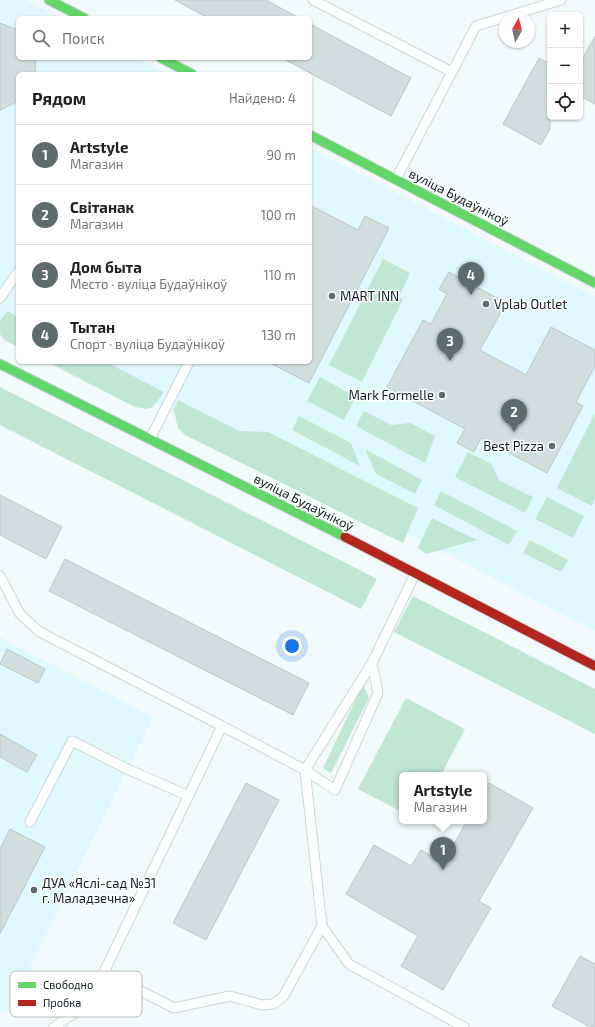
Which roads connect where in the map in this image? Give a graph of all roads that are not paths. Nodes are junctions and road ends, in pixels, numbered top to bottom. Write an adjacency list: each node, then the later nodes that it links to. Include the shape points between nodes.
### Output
1 (49, 0): 4 (main road)
2 (314, 0): 7 (lane)
3 (560, 0): 7 (lane, via 476,26)
4 (80, 16)
5 (165, 60): 6 (main road)
6 (188, 72)
7 (452, 72): 9 (lane)
8 (312, 136): 9 (main road, вуліца Будаўнікоў)
9 (396, 179): 11 (main road, вуліца Будаўнікоў)
10 (16, 275): 12 (lane)
11 (595, 283)
12 (0, 298)
13 (0, 364): 15 (main road, вуліца Будаўнікоў)
14 (188, 364): 15 (lane)
15 (150, 440): 16 (main road, вуліца Будаўнікоў)
16 (415, 574): 18 (lane); 19 (main road, вуліца Будаўнікоў)
17 (0, 576): 20 (lane, via 20,614 40,632)
18 (372, 663): 21 (lane); 21 (lane, via 378,693 335,790)
19 (595, 666)
20 (222, 726): 21 (lane); 22 (lane)
21 (305, 770): 24 (lane)
22 (189, 796): 23 (lane, via 72,741); 25 (lane)
23 (30, 822)
24 (322, 926): 26 (lane, via 283,997 273,1004 262,1005 230,996 174,1008); 29 (lane, via 349,964)
25 (104, 971)
26 (142, 992)
27 (69, 1017): 28 (lane)
28 (54, 1027)
29 (464, 1027)

